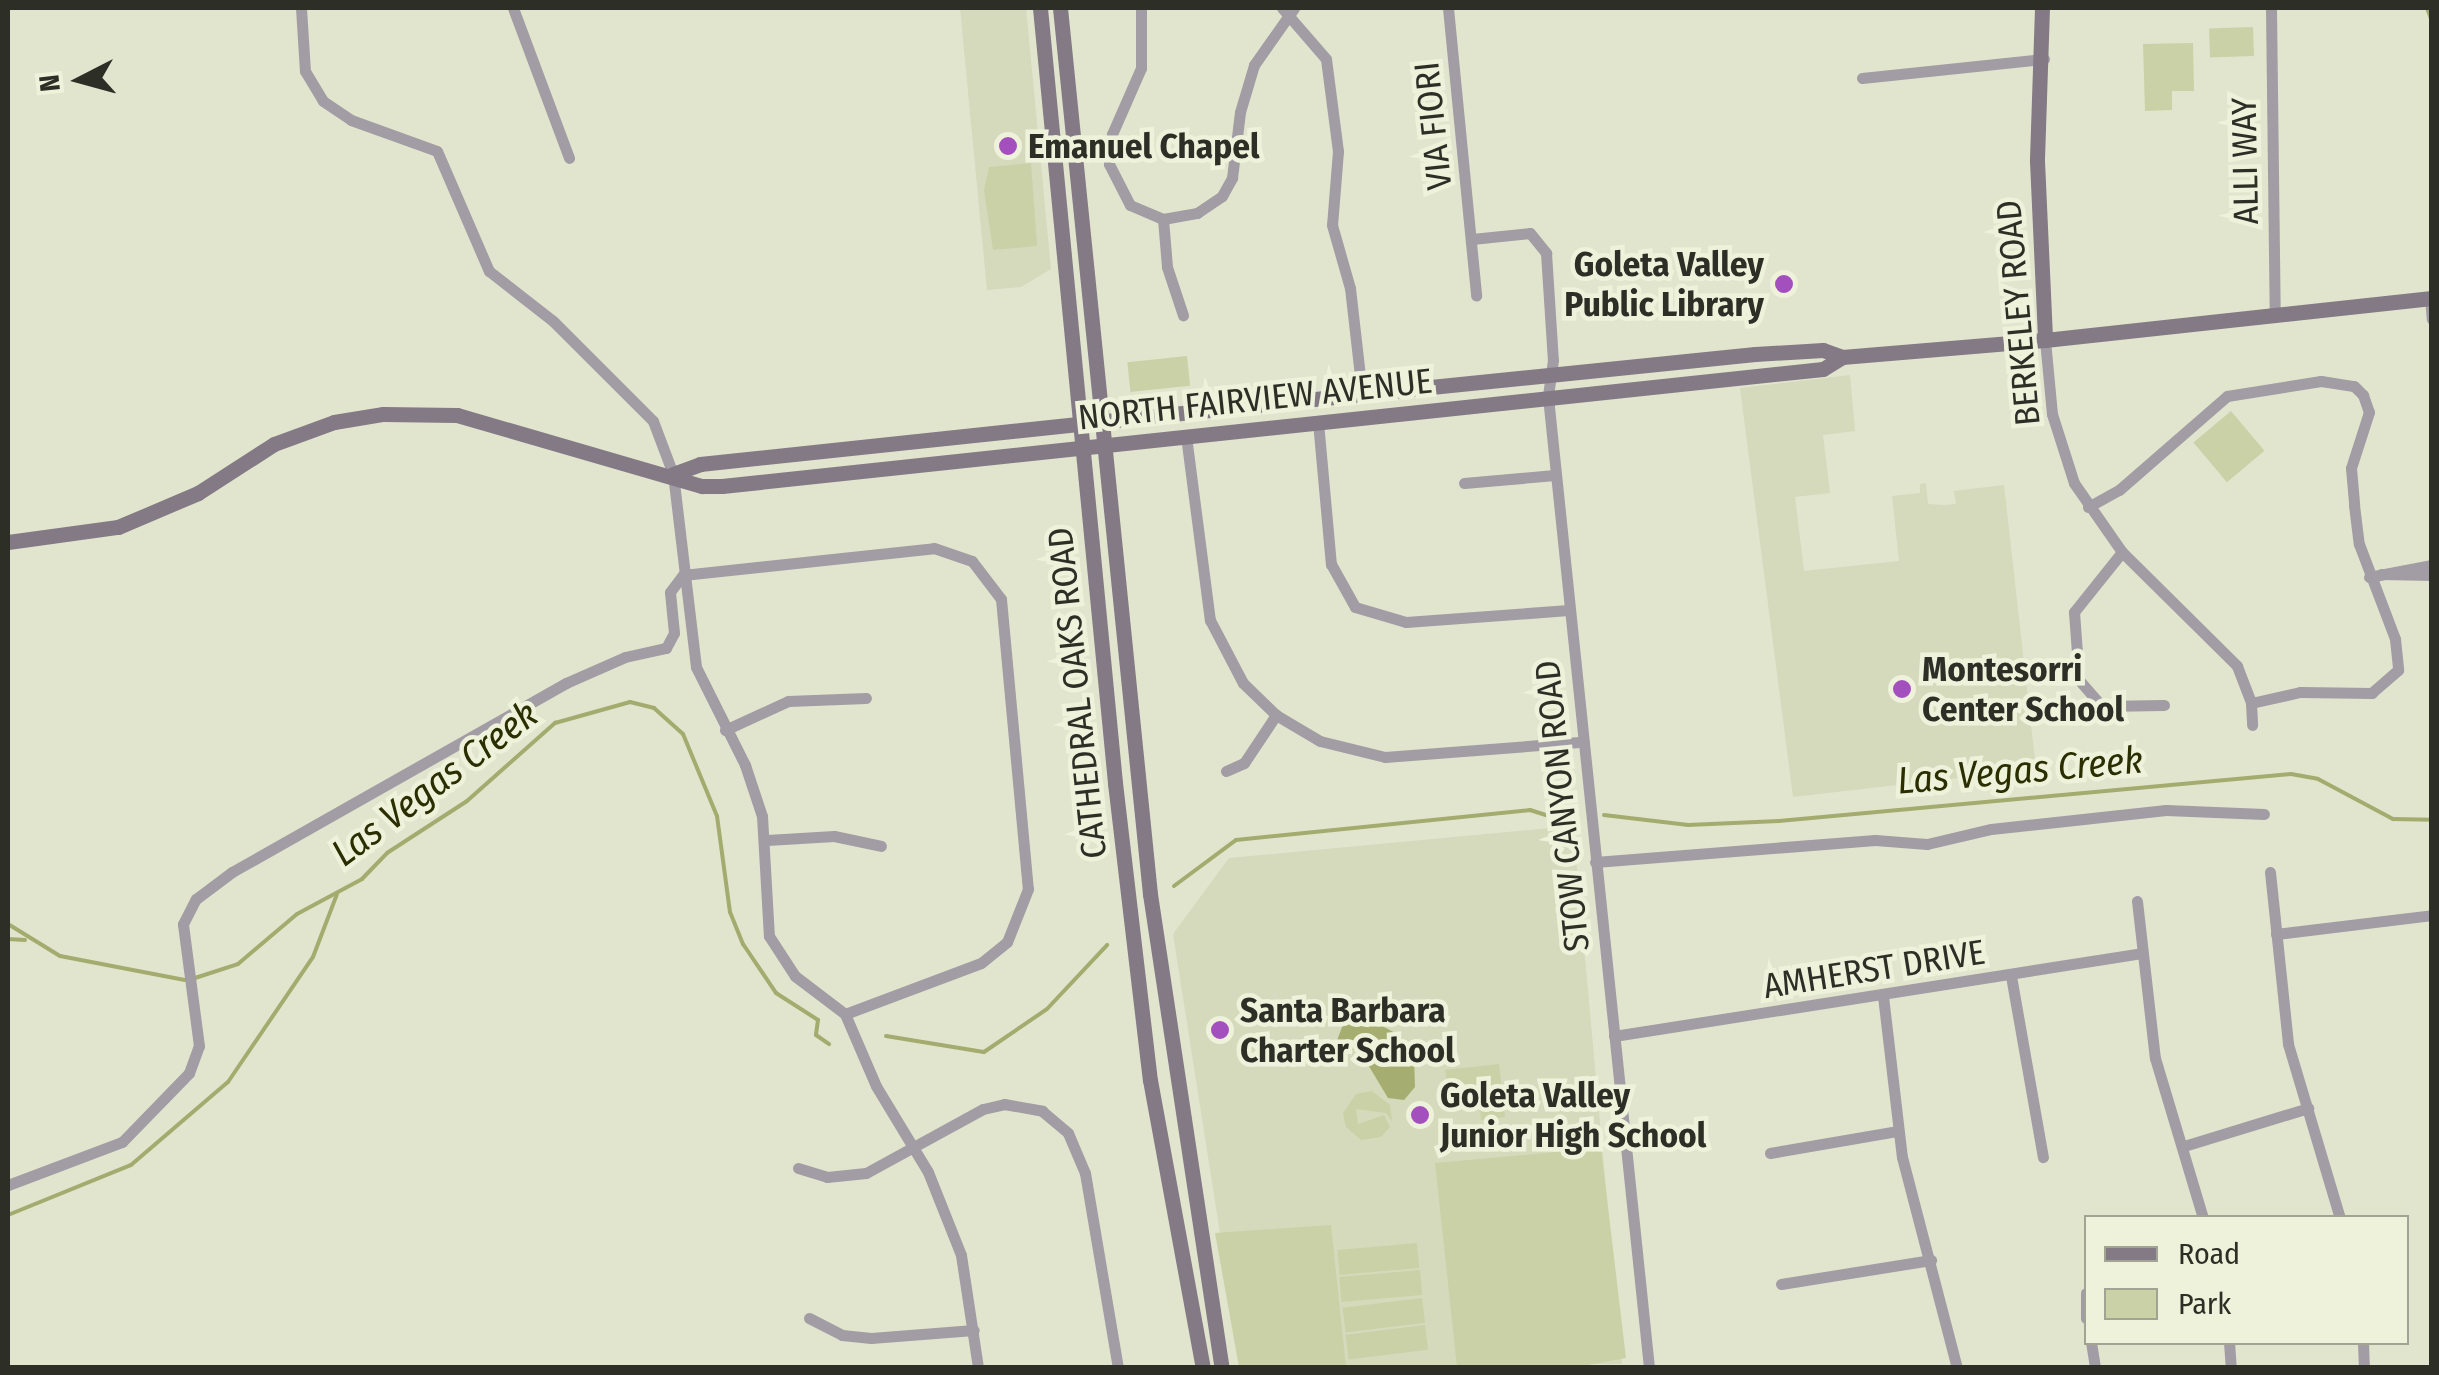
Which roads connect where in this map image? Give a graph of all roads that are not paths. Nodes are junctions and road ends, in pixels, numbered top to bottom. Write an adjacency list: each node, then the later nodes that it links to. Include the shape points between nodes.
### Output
1 (301, 8): 32 (street, via 305,72 323,102 352,120 437,151 488,271 553,321 654,421)
2 (514, 8): 12 (street)
3 (1040, 8): 28 (main road, CATHEDRAL OAKS ROAD)
4 (1060, 8): 27 (main road, CATHEDRAL OAKS ROAD)
5 (1141, 8): 13 (street, via 1140,68 1112,134 1108,164 1130,204)
6 (1448, 8): 14 (street, VIA FIORI)
7 (2042, 8): 10 (main road, BERKELEY ROAD)
8 (2270, 8): 18 (street, ALLI WAY)
9 (1288, 9): 13 (street, via 1246,88 1235,164 1222,196 1197,213); 24 (street, via 1326,59 1338,151 1332,224 1350,288)
10 (2044, 59): 11 (street); 21 (main road, BERKELEY ROAD, via 2037,162)
11 (1862, 78)
12 (569, 158)
13 (1162, 219): 19 (street, via 1167,267)
14 (1472, 239): 15 (street, VIA FIORI, via 1524,232); 16 (street, VIA FIORI)
15 (1542, 240): 23 (street, STOW CANYON ROAD, via 1552,324)
16 (1476, 296)
17 (2431, 298): 18 (main road, NORTH FAIRVIEW AVENUE); 20 (street)
18 (2275, 314): 21 (main road, NORTH FAIRVIEW AVENUE)
19 (1183, 315)
20 (2432, 319)
21 (2045, 340): 22 (main road, NORTH FAIRVIEW AVENUE); 35 (street, BERKELEY ROAD, via 2060,447)
22 (1842, 358): 23 (main road, NORTH FAIRVIEW AVENUE, via 1822,350); 25 (main road, NORTH FAIRVIEW AVENUE, via 1823,369)
23 (1548, 376): 24 (main road, NORTH FAIRVIEW AVENUE); 25 (street, STOW CANYON ROAD)
24 (1362, 394): 27 (main road, NORTH FAIRVIEW AVENUE)
25 (1548, 397): 26 (main road, NORTH FAIRVIEW AVENUE); 33 (street, STOW CANYON ROAD)
26 (1318, 422): 29 (main road, NORTH FAIRVIEW AVENUE); 42 (street, via 1331,564 1355,607 1406,622)
27 (1101, 423): 28 (main road, NORTH FAIRVIEW AVENUE); 30 (main road, CATHEDRAL OAKS ROAD)
28 (1080, 426): 31 (main road, CATHEDRAL OAKS ROAD); 32 (main road, NORTH FAIRVIEW AVENUE, via 700,464)
29 (1186, 436): 30 (main road, NORTH FAIRVIEW AVENUE); 46 (street, via 1210,620 1236,673)
30 (1104, 445): 31 (main road, NORTH FAIRVIEW AVENUE); 81 (main road, CATHEDRAL OAKS ROAD, via 1152,916)
31 (1082, 447): 32 (main road, NORTH FAIRVIEW AVENUE, via 722,486); 80 (main road, CATHEDRAL OAKS ROAD, via 1150,1080)
32 (672, 474): 36 (main road, NORTH FAIRVIEW AVENUE, via 457,415 383,414 334,422 274,444 198,494 134,521); 40 (street)
33 (1555, 475): 34 (street); 42 (street, STOW CANYON ROAD)
34 (1464, 483)
35 (2088, 507): 37 (street, BERKELEY ROAD); 41 (street, via 2118,490 2226,396 2341,382 2363,395 2368,412 2351,468)
36 (8, 542)
37 (2122, 552): 44 (street, BERKELEY ROAD, via 2224,650); 45 (street, via 2074,612 2080,680 2102,706)
38 (2432, 565): 41 (street)
39 (2432, 574): 41 (street)
40 (682, 575): 48 (street, via 696,667); 62 (street, via 934,548 972,561 1001,599 1028,867 1024,910 1008,942 982,963); 71 (street, via 670,592 674,633 666,648 625,657 566,683 196,900 183,924 199,1046 190,1072 122,1142)
41 (2375, 575): 44 (street, via 2395,639 2398,670 2390,682 2372,693 2300,692)
42 (1569, 610): 49 (street, STOW CANYON ROAD)
43 (866, 698): 48 (street, via 788,701)
44 (2252, 702): 47 (street, BERKELEY ROAD)
45 (2164, 705)
46 (1276, 716): 49 (street, via 1320,741 1385,756); 50 (street, via 1244,763)
47 (2252, 726)
48 (726, 730): 52 (street, via 755,790)
49 (1582, 742): 54 (street, STOW CANYON ROAD)
50 (1226, 771)
51 (2264, 814): 54 (street, via 2166,810 1991,829 1927,844 1875,840)
52 (766, 840): 53 (street, via 834,836); 62 (street, via 768,936 794,976)
53 (881, 846)
54 (1595, 862): 63 (street, STOW CANYON ROAD)
55 (2270, 872): 58 (street)
56 (2137, 901): 59 (street)
57 (2432, 914): 58 (street)
58 (2276, 934): 64 (street, via 2282,1016)
59 (2142, 952): 60 (street, AMHERST DRIVE); 67 (street, via 2154,1058)
60 (2011, 976): 61 (street, AMHERST DRIVE); 69 (street)
61 (1883, 996): 63 (street, AMHERST DRIVE); 65 (street)
62 (844, 1014): 66 (street, via 876,1086)
63 (1614, 1036): 82 (street, STOW CANYON ROAD)
64 (2308, 1108): 67 (street); 73 (street)
65 (1898, 1131): 68 (street); 74 (street)
66 (914, 1146): 70 (street, via 866,1173 827,1176); 77 (street, via 952,1227); 79 (street, via 1004,1104 1042,1112 1068,1133 1085,1173)
67 (2184, 1146): 72 (street)
68 (1770, 1152)
69 (2043, 1157)
70 (798, 1168)
71 (8, 1185)
72 (2201, 1215)
73 (2339, 1215)
74 (1931, 1260): 75 (street); 83 (street)
75 (1781, 1284)
76 (810, 1318): 77 (street, via 842,1336)
77 (974, 1330): 78 (street)
78 (978, 1368)
79 (1118, 1368)
80 (1202, 1368)
81 (1222, 1368)
82 (1649, 1368)
83 (1958, 1368)

